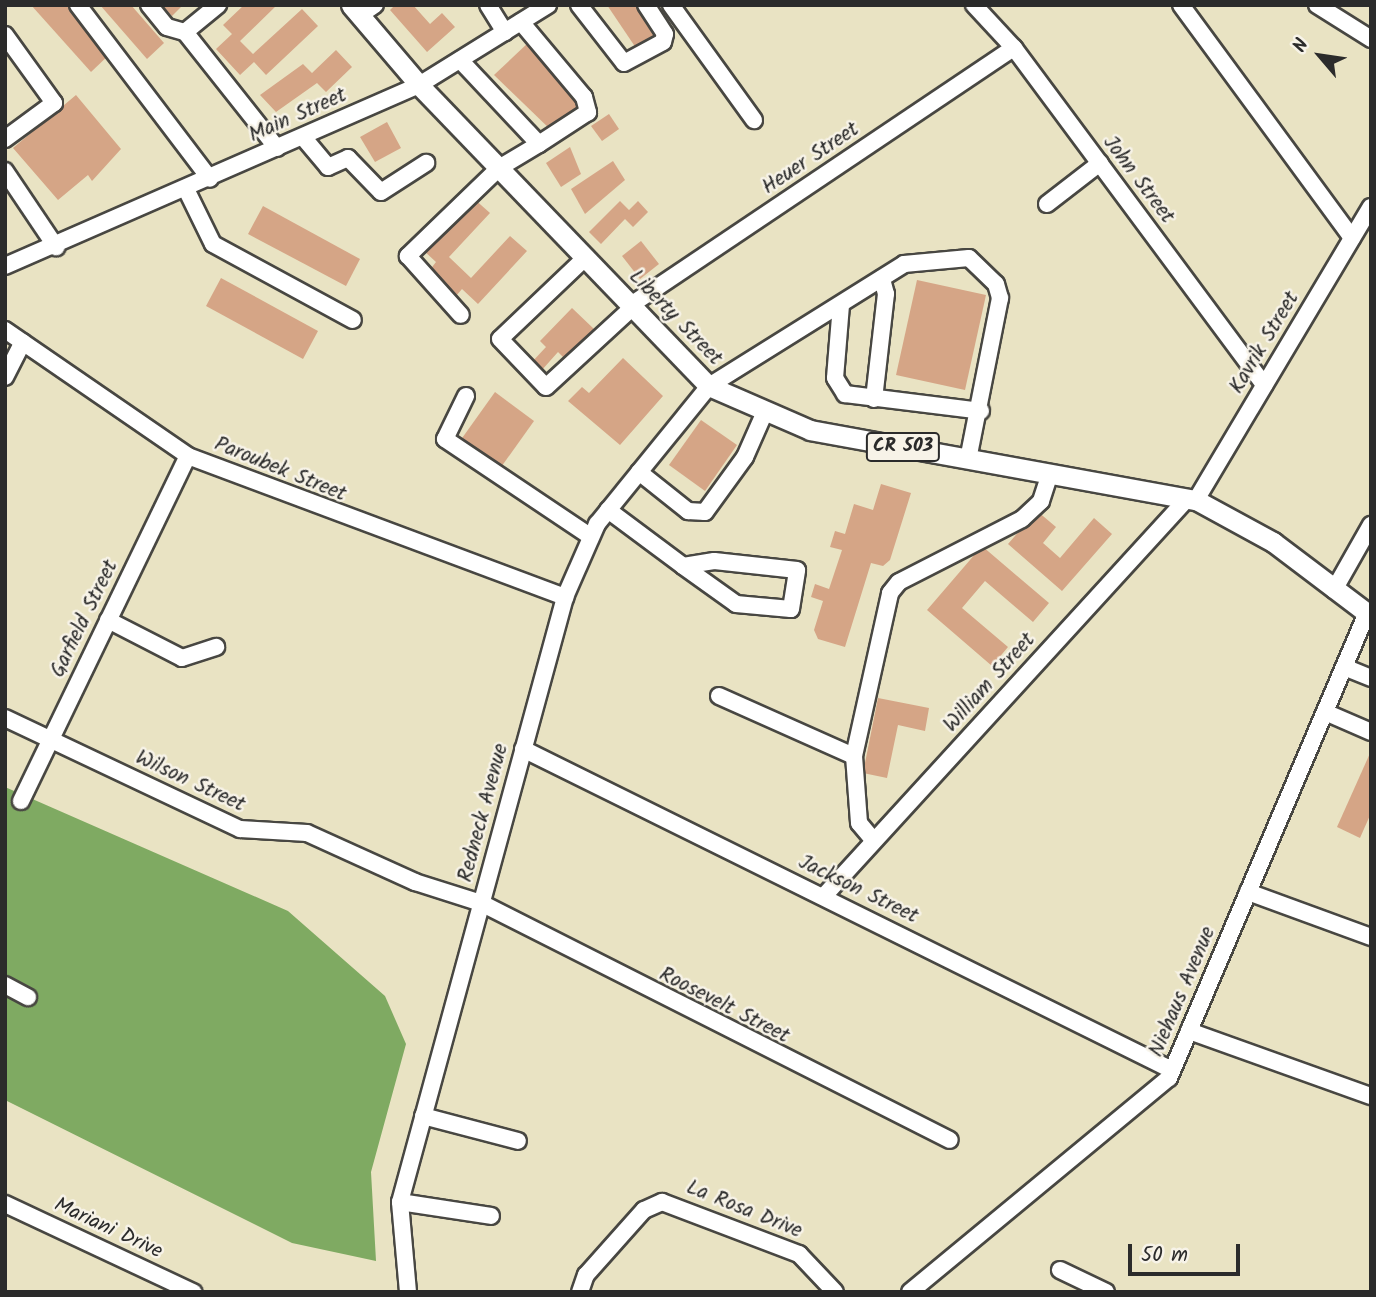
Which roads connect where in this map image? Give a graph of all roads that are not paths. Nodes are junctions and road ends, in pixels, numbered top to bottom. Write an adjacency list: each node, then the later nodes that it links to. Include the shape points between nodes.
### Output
1 (78, 5): 30 (street)
2 (149, 5): 14 (street, via 167,27)
3 (218, 5): 14 (street)
4 (488, 5): 15 (street)
5 (548, 5): 13 (street, Main Street)
6 (646, 5): 11 (street, via 665,34 663,42 624,63)
7 (671, 5): 21 (street)
8 (974, 5): 18 (street, John Street)
9 (1181, 5): 34 (street)
10 (1317, 5): 17 (street)
11 (586, 8)
12 (362, 9): 20 (main road, Liberty Street / CR 503)
13 (521, 22): 15 (street, Main Street); 24 (street, via 584,97 588,112)
14 (185, 32): 25 (street)
15 (505, 32): 19 (street, Main Street)
16 (5, 35): 23 (street, via 54,103)
17 (1371, 39)
18 (1014, 48): 27 (street, John Street); 40 (street, Heuer Street)
19 (460, 60): 20 (street, Main Street); 24 (street)
20 (419, 85): 22 (street, Main Street); 28 (main road, Liberty Street / CR 503)
21 (754, 120)
22 (303, 137): 25 (street, Main Street); 26 (street, via 328,167 348,158 381,192)
23 (5, 139)
24 (539, 144): 28 (street)
25 (277, 148): 30 (street, Main Street)
26 (426, 163)
27 (1100, 163): 32 (street); 46 (street, John Street)
28 (499, 168): 36 (main road, Liberty Street / CR 503); 41 (street, via 408,256)
29 (5, 171): 35 (street)
30 (210, 179): 31 (street, Main Street)
31 (186, 189): 35 (street, Main Street); 42 (street, via 213,244)
32 (1047, 204)
33 (1371, 207): 34 (street, Kavrik Street)
34 (1352, 238): 46 (street, Kavrik Street)
35 (56, 247): 37 (street, Main Street)
36 (585, 258): 40 (main road, Liberty Street / CR 503); 40 (street, Heuer Street, via 500,339 546,387)
37 (5, 266)
38 (882, 279): 39 (street, Redneck Avenue); 49 (street, via 886,294); 50 (street, Redneck Avenue, via 904,264 969,258 990,275 1000,298)
39 (841, 304): 47 (street, Redneck Avenue); 49 (street, via 838,386)
40 (632, 306): 47 (main road, Liberty Street / CR 503)
41 (461, 315)
42 (353, 320)
43 (5, 330): 44 (street, Paroubek Street)
44 (23, 342): 45 (street); 52 (street, Paroubek Street)
45 (5, 377)
46 (1264, 385): 56 (street, Kavrik Street)
47 (709, 386): 51 (main road, Liberty Street / CR 503); 54 (street, Redneck Avenue)
48 (466, 396): 59 (street, via 445,439)
49 (874, 399): 50 (street)
50 (981, 411): 53 (street, Redneck Avenue)
51 (764, 414): 53 (main road, Liberty Street / CR 503, via 810,430); 54 (street, via 745,457 705,512 688,511)
52 (188, 456): 62 (street, Paroubek Street, via 261,488); 64 (street, Garfield Street)
53 (968, 459): 55 (main road, Liberty Street / CR 503)
54 (639, 472): 57 (street, Redneck Avenue)
55 (1050, 474): 56 (main road, Liberty Street / CR 503); 74 (street, via 1041,501 1022,519 899,582 890,593)
56 (1192, 500): 61 (main road, Liberty Street / CR 503, via 1273,542); 76 (street, William Street)
57 (608, 510): 59 (street, Redneck Avenue); 60 (street)
58 (1371, 525): 61 (street)
59 (590, 536): 62 (street, Redneck Avenue)
60 (683, 566): 60 (street, via 736,604 791,608 797,570 714,561)
61 (1334, 590): 63 (main road, Liberty Street / CR 503)
62 (565, 597): 73 (street, Redneck Avenue)
63 (1368, 610): 66 (street, Niehaus Avenue)
64 (108, 620): 65 (street, via 182,658); 72 (street, Garfield Street)
65 (216, 647)
66 (1344, 667): 67 (street); 69 (street, Niehaus Avenue)
67 (1371, 678)
68 (719, 696): 74 (street)
69 (1325, 712): 71 (street); 77 (street, Niehaus Avenue)
70 (5, 718): 72 (street, Wilson Street)
71 (1371, 732)
72 (50, 740): 75 (street, Garfield Street); 79 (street, Wilson Street, via 240,829 307,832 415,882)
73 (523, 749): 78 (street, Jackson Street); 79 (street, Redneck Avenue)
74 (853, 756): 76 (street, via 859,823)
75 (20, 801)
76 (874, 841): 78 (street, William Street)
77 (1248, 892): 80 (street); 83 (street, Niehaus Avenue)
78 (824, 896): 84 (street, Jackson Street)
79 (481, 904): 86 (street, Redneck Avenue); 87 (street, Roosevelt Street)
80 (1371, 937)
81 (5, 985): 82 (street)
82 (28, 998)
83 (1189, 1031): 84 (street, Niehaus Avenue); 85 (street)
84 (1172, 1070): 97 (street, Niehaus Avenue)
85 (1371, 1096)
86 (424, 1116): 88 (street); 89 (street, Redneck Avenue)
87 (950, 1140)
88 (518, 1141)
89 (400, 1202): 91 (street); 94 (street, Redneck Avenue)
90 (5, 1205): 93 (street, Mariani Drive)
91 (491, 1216)
92 (1060, 1270): 98 (street)
93 (193, 1292)
94 (408, 1292)
95 (580, 1292): 96 (street, La Rosa Drive, via 586,1275 644,1210 662,1202 799,1254)
96 (835, 1292)
97 (910, 1292)
98 (1106, 1292)

